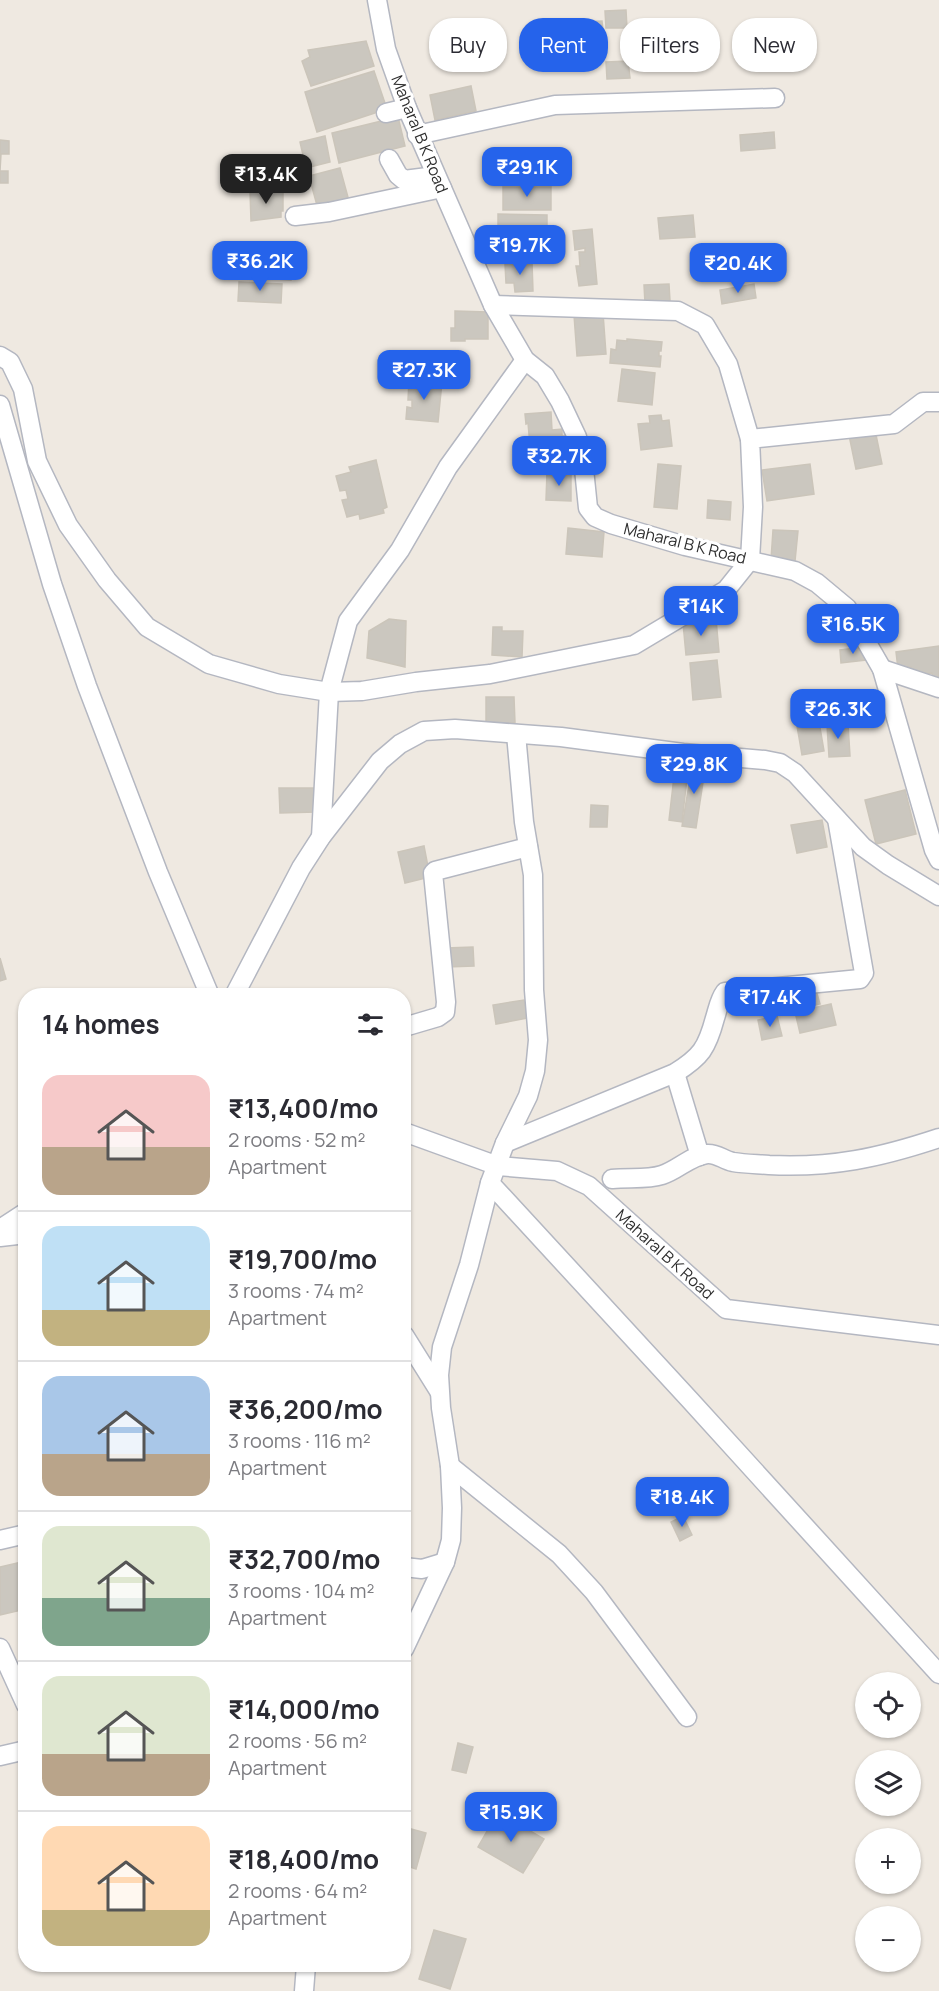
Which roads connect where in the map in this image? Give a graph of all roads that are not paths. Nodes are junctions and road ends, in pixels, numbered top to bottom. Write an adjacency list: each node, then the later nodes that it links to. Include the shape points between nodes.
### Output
1 (377, 0): 3 (street, Maharal B K Road, via 386,49)
2 (775, 98): 5 (street, via 555,105)
3 (407, 108): 4 (street); 5 (street, Maharal B K Road)
4 (386, 113)
5 (417, 135): 7 (street, Maharal B K Road)
6 (389, 159): 7 (street, via 404,180)
7 (439, 182): 8 (street, via 329,212); 9 (street, Maharal B K Road)
8 (295, 216)
9 (493, 305): 11 (street, Maharal B K Road); 14 (street, via 678,311 705,325 728,364)
10 (0, 356): 18 (street, via 10,362 23,389 37,461 68,525 147,627 209,664 279,684)
11 (525, 360): 15 (street, Maharal B K Road, via 545,376 577,437 588,508 596,517 685,546); 18 (street, via 448,467 400,550 348,621)
12 (939, 402): 14 (street, via 923,402 894,424)
13 (0, 405): 25 (street, via 52,584 87,686)
14 (750, 439): 15 (street)
15 (750, 560): 16 (street, Maharal B K Road, via 795,571 817,583 847,608); 18 (street, via 726,590 634,645 490,674)
16 (882, 669): 17 (street); 23 (street, Maharal B K Road)
17 (939, 688)
18 (329, 692): 21 (street)
19 (516, 734): 20 (street, via 780,763 795,772); 21 (street, via 455,729 424,731 380,761); 22 (street)
20 (837, 818): 24 (street, via 863,847); 28 (street, via 863,977 855,981 725,992 710,1040 695,1060)
21 (321, 837): 26 (street)
22 (528, 847): 27 (street, via 433,873 446,1002 438,1017); 31 (street, via 533,875 538,1040 528,1095)
23 (939, 860)
24 (939, 896)
25 (207, 988)
26 (238, 988)
27 (411, 1025)
28 (675, 1073): 31 (street); 32 (street)
29 (411, 1135): 33 (street, Maharal B K Road)
30 (939, 1138): 32 (street, via 831,1165 741,1163 714,1154)
31 (505, 1143): 33 (street)
32 (700, 1156): 34 (street, via 663,1175)
33 (498, 1166): 35 (street); 40 (street, Maharal B K Road, via 557,1171 589,1186 726,1309)
34 (612, 1179)
35 (490, 1183): 42 (street, via 442,1347); 50 (street)
36 (18, 1217): 37 (street)
37 (0, 1229)
38 (18, 1235): 39 (street)
39 (0, 1237)
40 (939, 1335)
41 (411, 1346): 42 (street)
42 (440, 1392): 43 (street)
43 (450, 1466): 46 (street, via 451,1540); 52 (street, via 559,1554 594,1592)
44 (18, 1536): 45 (street)
45 (0, 1540)
46 (445, 1562): 47 (street, via 422,1569); 48 (street)
47 (411, 1568)
48 (411, 1634)
49 (0, 1648): 51 (street)
50 (939, 1674)
51 (18, 1687)
52 (687, 1717)
53 (18, 1752): 54 (street)
54 (0, 1756)
55 (305, 1972): 56 (street)
56 (304, 1991)

